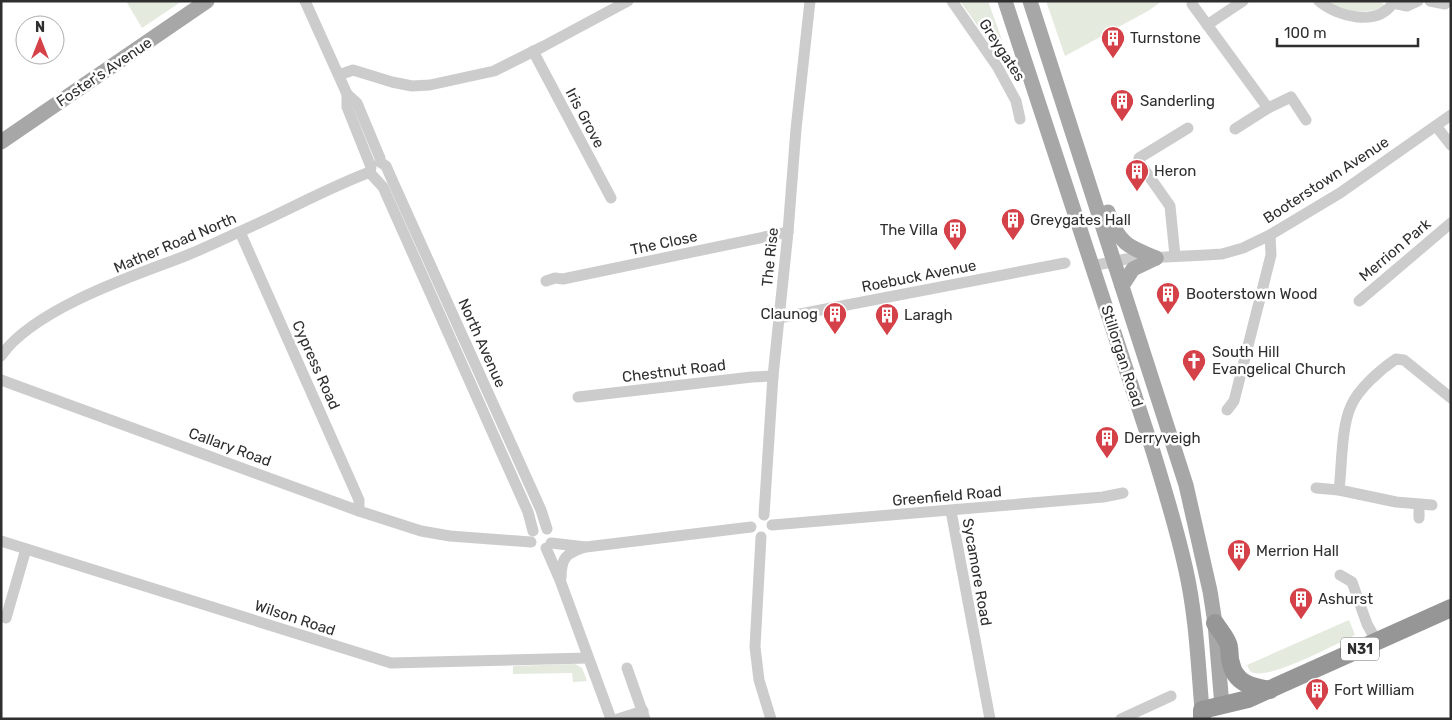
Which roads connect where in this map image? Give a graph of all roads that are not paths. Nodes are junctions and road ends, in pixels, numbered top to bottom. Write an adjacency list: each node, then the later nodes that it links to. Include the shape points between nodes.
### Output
1 (207, 1): 25 (main road, Foster's Avenue)
2 (304, 1): 17 (street, North Avenue)
3 (628, 1): 16 (street)
4 (810, 1): 34 (street, The Rise)
5 (952, 1): 20 (street, Greygates, via 997,66 1016,101)
6 (1005, 1): 31 (main road, Stillorgan Road)
7 (1030, 1): 28 (main road, Stillorgan Road)
8 (1243, 1): 15 (street)
9 (1318, 1): 12 (street, via 1345,16 1366,18 1388,11)
10 (1418, 1): 12 (street, via 1408,6)
11 (1430, 1): 14 (street)
12 (1392, 2)
13 (1192, 4): 15 (street)
14 (1445, 4)
15 (1207, 25): 18 (street)
16 (533, 51): 17 (street, via 494,71 430,85 412,86 353,70); 29 (street, Iris Grove)
17 (339, 74): 27 (street, North Avenue, via 347,94 357,103 380,158)
18 (1268, 108): 21 (street, via 1291,97); 24 (street)
19 (1451, 115): 22 (street, Booterstown Avenue)
20 (1020, 119)
21 (1306, 120)
22 (1436, 126): 26 (street); 35 (street, Booterstown Avenue, via 1340,193)
23 (1188, 128): 36 (street, via 1139,158 1170,206)
24 (1235, 129)
25 (1, 142)
26 (1451, 145)
27 (377, 170): 33 (street, Mather Road North); 62 (street, North Avenue, via 398,192); 63 (street, North Avenue, via 528,512)
28 (1086, 176): 30 (main road, Stillorgan Road); 37 (main road, via 1098,186 1113,227 1122,240)
29 (611, 198)
30 (1098, 212): 31 (main road, via 1092,222); 38 (main road, Stillorgan Road)
31 (1077, 218): 40 (main road, Stillorgan Road)
32 (1451, 223): 43 (street, Merrion Park)
33 (240, 232): 45 (street, Mather Road North, via 54,311); 56 (street, Cypress Road, via 359,500)
34 (788, 232): 41 (street, The Close); 44 (street, The Rise)
35 (1270, 235): 36 (street, Booterstown Avenue, via 1233,251 1206,256); 50 (street, via 1271,255 1234,401)
36 (1175, 256): 37 (street, Booterstown Avenue)
37 (1156, 258): 38 (street, Booterstown Avenue); 42 (main road, via 1133,269)
38 (1114, 260): 40 (street, Booterstown Avenue); 42 (main road, Stillorgan Road)
39 (1065, 262): 44 (street, Roebuck Avenue)
40 (1092, 266): 77 (main road, Stillorgan Road, via 1172,512 1186,567)
41 (546, 280)
42 (1122, 286): 73 (main road, Stillorgan Road, via 1186,485)
43 (1359, 301)
44 (779, 318): 46 (street, The Rise)
45 (1, 356)
46 (773, 376): 48 (street, Chestnut Road); 58 (street, The Rise)
47 (1, 380): 56 (street, Callary Road)
48 (578, 397)
49 (1451, 398): 52 (street, via 1404,360 1396,358 1388,364 1356,396 1350,408)
50 (1227, 410)
51 (1316, 488): 52 (street)
52 (1339, 490): 54 (street)
53 (1123, 493): 57 (street, Greenfield Road)
54 (1419, 505): 55 (street); 59 (street)
55 (1432, 505)
56 (359, 511): 63 (street, Callary Road, via 423,532 450,536)
57 (951, 511): 60 (street, Greenfield Road); 86 (street, Sycamore Road)
58 (764, 516): 60 (street); 61 (street, via 754,518)
59 (1419, 518)
60 (772, 525): 64 (street, via 771,532)
61 (751, 527): 64 (street, via 755,535); 67 (street)
62 (547, 529): 63 (street, via 541,528); 66 (street, via 552,537)
63 (532, 537): 66 (street, via 536,547)
64 (761, 537): 85 (street, via 754,647 759,680)
65 (1, 541): 68 (street, Wilson Road)
66 (548, 545): 67 (street); 70 (street)
67 (586, 547): 70 (street, via 566,557 561,564)
68 (26, 549): 72 (street); 75 (street, Wilson Road, via 391,663)
69 (1340, 575): 74 (street, via 1352,582)
70 (560, 580): 75 (street)
71 (1451, 608): 74 (highway, N31)
72 (6, 618)
73 (1215, 623): 77 (main road, via 1216,657 1208,671); 78 (highway, via 1229,646 1234,674 1243,682); 80 (main road, Stillorgan Road)
74 (1377, 642): 78 (highway, N31)
75 (588, 658): 83 (street)
76 (628, 668): 82 (street)
77 (1198, 669): 81 (main road, Stillorgan Road)
78 (1270, 690): 80 (highway, N31)
79 (1171, 696): 87 (street)
80 (1223, 712): 81 (highway, N31)
81 (1202, 714)
82 (644, 715): 84 (street)
83 (611, 719)
84 (618, 719)
85 (771, 719)
86 (990, 719)
87 (1121, 719)

